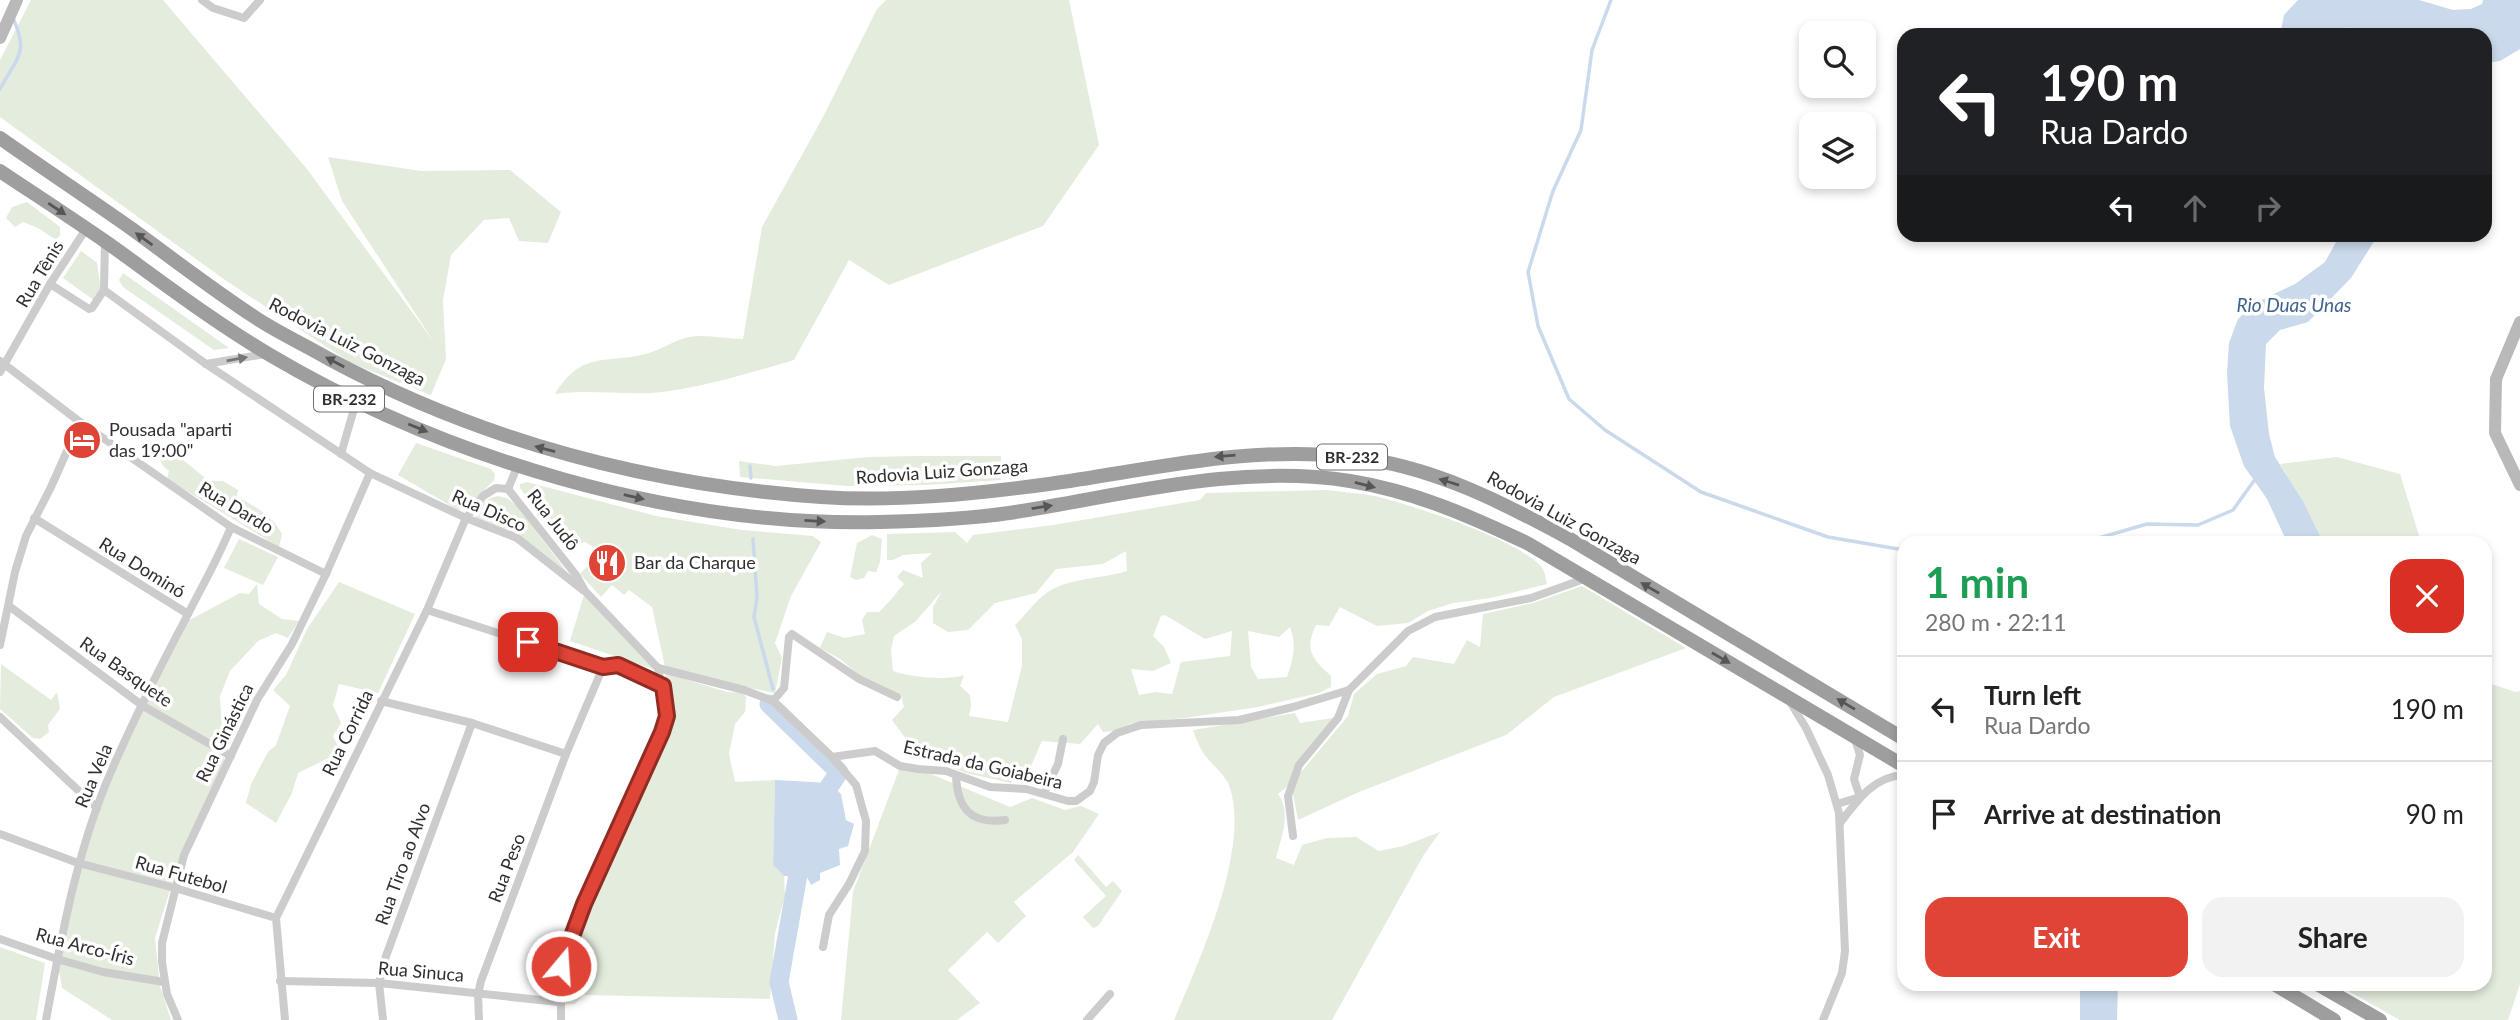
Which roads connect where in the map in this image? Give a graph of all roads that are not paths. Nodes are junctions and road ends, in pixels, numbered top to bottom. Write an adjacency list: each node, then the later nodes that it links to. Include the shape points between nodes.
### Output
1 (202, 0): 2 (street, via 239,18 247,18)
2 (260, 0)
3 (16, 2): 4 (main road)
4 (0, 38)
5 (0, 138): 43 (highway, Rodovia Luiz Gonzaga / BR-232, one-way to 5, via 1521,512 1472,489 1354,457 1219,456 960,494 823,497 685,480 523,443 373,382 256,318)
6 (0, 171): 7 (highway, BR-232, one-way to 7)
7 (86, 229): 8 (highway, BR-232); 9 (street, Rua Tênis)
8 (104, 241): 10 (street); 12 (highway, BR-232)
9 (50, 284): 10 (street, via 89,309); 14 (street, Rua Tênis)
10 (104, 290): 13 (street, Rua Disco)
11 (2520, 323): 20 (main road, via 2496,379 2495,433)
12 (268, 354): 13 (street, one-way to 12); 15 (highway, BR-232)
13 (206, 364): 17 (street, Rua Disco)
14 (2, 366): 16 (street, Rua Dardo)
15 (356, 402): 17 (street); 18 (highway, BR-232, one-way to 18)
16 (80, 422): 22 (street); 24 (street, Rua Dardo)
17 (341, 454): 19 (street, Rua Disco)
18 (518, 465): 21 (street); 26 (highway, BR-232, one-way to 26, via 638,498 747,516 823,522 1003,514 1249,476 1350,481 1461,512 1527,543)
19 (370, 473): 23 (street, Rua Disco); 25 (street, Rua Ginástica)
20 (2520, 485)
21 (508, 488): 23 (street, Rua Corrida, via 496,488 483,496); 27 (street, Rua Judô)
22 (34, 518): 28 (street, via 20,551); 30 (street, Rua Dominó)
23 (466, 518): 27 (street, Rua Disco, via 517,538); 29 (street, Rua Corrida)
24 (231, 527): 25 (street, Rua Dardo); 30 (street, Rua Dominó)
25 (326, 574): 47 (street, Rua Ginástica)
26 (1584, 579): 35 (street, Estrada da Goiabeira, via 1531,598 1423,622 1408,631); 37 (highway, BR-232, one-way to 37)
27 (585, 592): 33 (street, Rua Judô)
28 (9, 606): 31 (street); 40 (street, Rua Basquete)
29 (427, 610): 32 (street); 38 (street, Rua Corrida)
30 (188, 614): 40 (street, Rua Vela)
31 (0, 645)
32 (603, 667): 34 (street, via 618,665); 46 (street, Rua Peso)
33 (658, 668): 34 (street, Rua Judô); 39 (street)
34 (663, 686): 73 (street, Rua Judô, via 667,716 662,732 569,941)
35 (1349, 690): 52 (street, Estrada da Goiabeira, via 1239,720 1128,728 1104,743 1090,791 1076,801); 59 (street, via 1338,718 1299,765 1288,796)
36 (897, 697): 39 (street, via 859,679 792,634 784,688)
37 (1787, 698): 44 (highway, BR-232); 54 (street, via 1806,728)
38 (381, 701): 42 (street); 62 (street, Rua Corrida)
39 (773, 701): 48 (street)
40 (143, 706): 47 (street, Rua Basquete); 55 (street, Rua Vela)
41 (0, 717): 55 (street)
42 (472, 723): 46 (street); 68 (street, Rua Tiro ao Alvo)
43 (1897, 735)
44 (1854, 737): 49 (highway, BR-232); 53 (street, via 1860,755 1854,779)
45 (1063, 739): 52 (street, via 1058,765)
46 (566, 754): 71 (street, Rua Peso)
47 (231, 756): 61 (street, Rua Ginástica, via 194,831)
48 (832, 757): 50 (street, Estrada da Goiabeira, via 875,751 900,766); 64 (street, via 856,785 866,831 864,851 829,915)
49 (1897, 762)
50 (957, 775): 52 (street, Estrada da Goiabeira, via 990,787); 56 (street, via 965,810 982,821)
51 (1897, 776): 53 (street, via 1880,780)
52 (1044, 793)
53 (1860, 797): 54 (street); 57 (street)
54 (1837, 804): 57 (street)
55 (97, 808): 60 (street, Rua Vela)
56 (1005, 820)
57 (1840, 823): 81 (street, via 1844,951 1842,973)
58 (0, 834): 60 (street)
59 (1293, 836)
60 (78, 863): 61 (street, Rua Futebol); 65 (street, Rua Vela)
61 (175, 888): 62 (street, Rua Futebol); 67 (street, Rua Ginástica, via 162,943)
62 (276, 918): 66 (street, Rua Corrida)
63 (0, 939): 65 (street, Rua Arco-Íris)
64 (823, 947)
65 (57, 959): 67 (street, Rua Arco-Íris); 74 (street, Rua Vela)
66 (280, 981): 68 (street, Rua Sinuca); 76 (street, Rua Corrida)
67 (164, 982): 75 (street, Rua Ginástica)
68 (379, 983): 71 (street, Rua Sinuca); 77 (street, Rua Tiro ao Alvo)
69 (2286, 991): 82 (highway)
70 (2328, 991): 83 (highway)
71 (478, 994): 73 (street, Rua Sinuca); 78 (street)
72 (1110, 994): 80 (street)
73 (559, 1002): 79 (street, Rua Judô)
74 (46, 1020)
75 (178, 1020)
76 (285, 1020)
77 (383, 1020)
78 (479, 1020)
79 (561, 1020)
80 (1087, 1020)
81 (1823, 1020)
82 (2334, 1020)
83 (2380, 1020)

